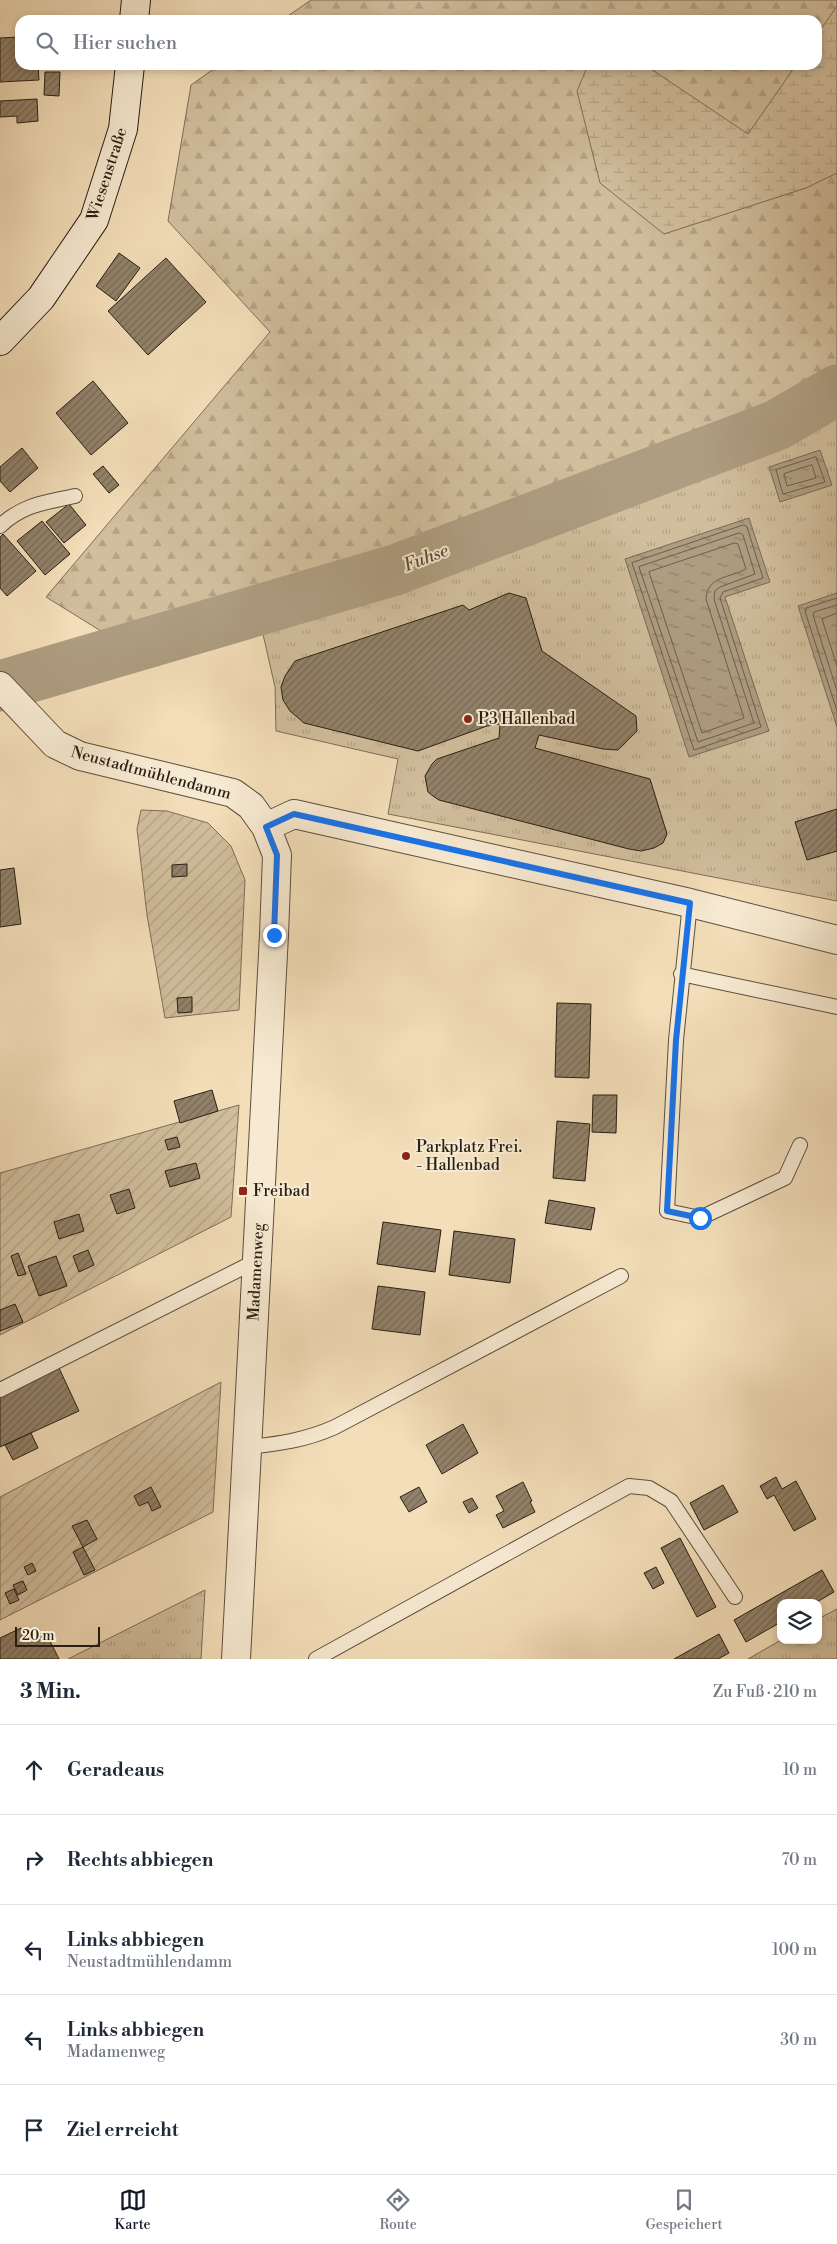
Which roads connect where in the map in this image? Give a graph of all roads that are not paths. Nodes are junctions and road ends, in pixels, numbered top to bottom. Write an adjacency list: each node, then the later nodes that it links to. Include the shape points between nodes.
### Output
1 (136, 0): 2 (street)
2 (134, 15)
3 (129, 70): 4 (street, Wiesenstraße, via 123,130 94,220 41,298)
4 (0, 341)
5 (75, 496): 6 (lane, via 30,505)
6 (0, 526)
7 (0, 686): 8 (street, Neustadtmühlendamm, via 55,744 80,756 233,793 251,806)
8 (266, 827): 9 (street, via 294,814); 14 (street, Madamenweg, via 277,855)
9 (690, 903): 10 (street); 11 (lane)
10 (837, 940)
11 (681, 974): 12 (lane); 13 (lane, via 667,1211 700,1218 785,1178)
12 (837, 1007)
13 (800, 1145)
14 (256, 1261): 16 (lane); 17 (street, Madamenweg)
15 (621, 1276): 17 (lane, via 335,1427 296,1441)
16 (0, 1390)
17 (248, 1447): 19 (street, Madamenweg)
18 (735, 1597): 20 (lane, via 671,1501 650,1488 629,1486)
19 (236, 1659)
20 (316, 1659)

